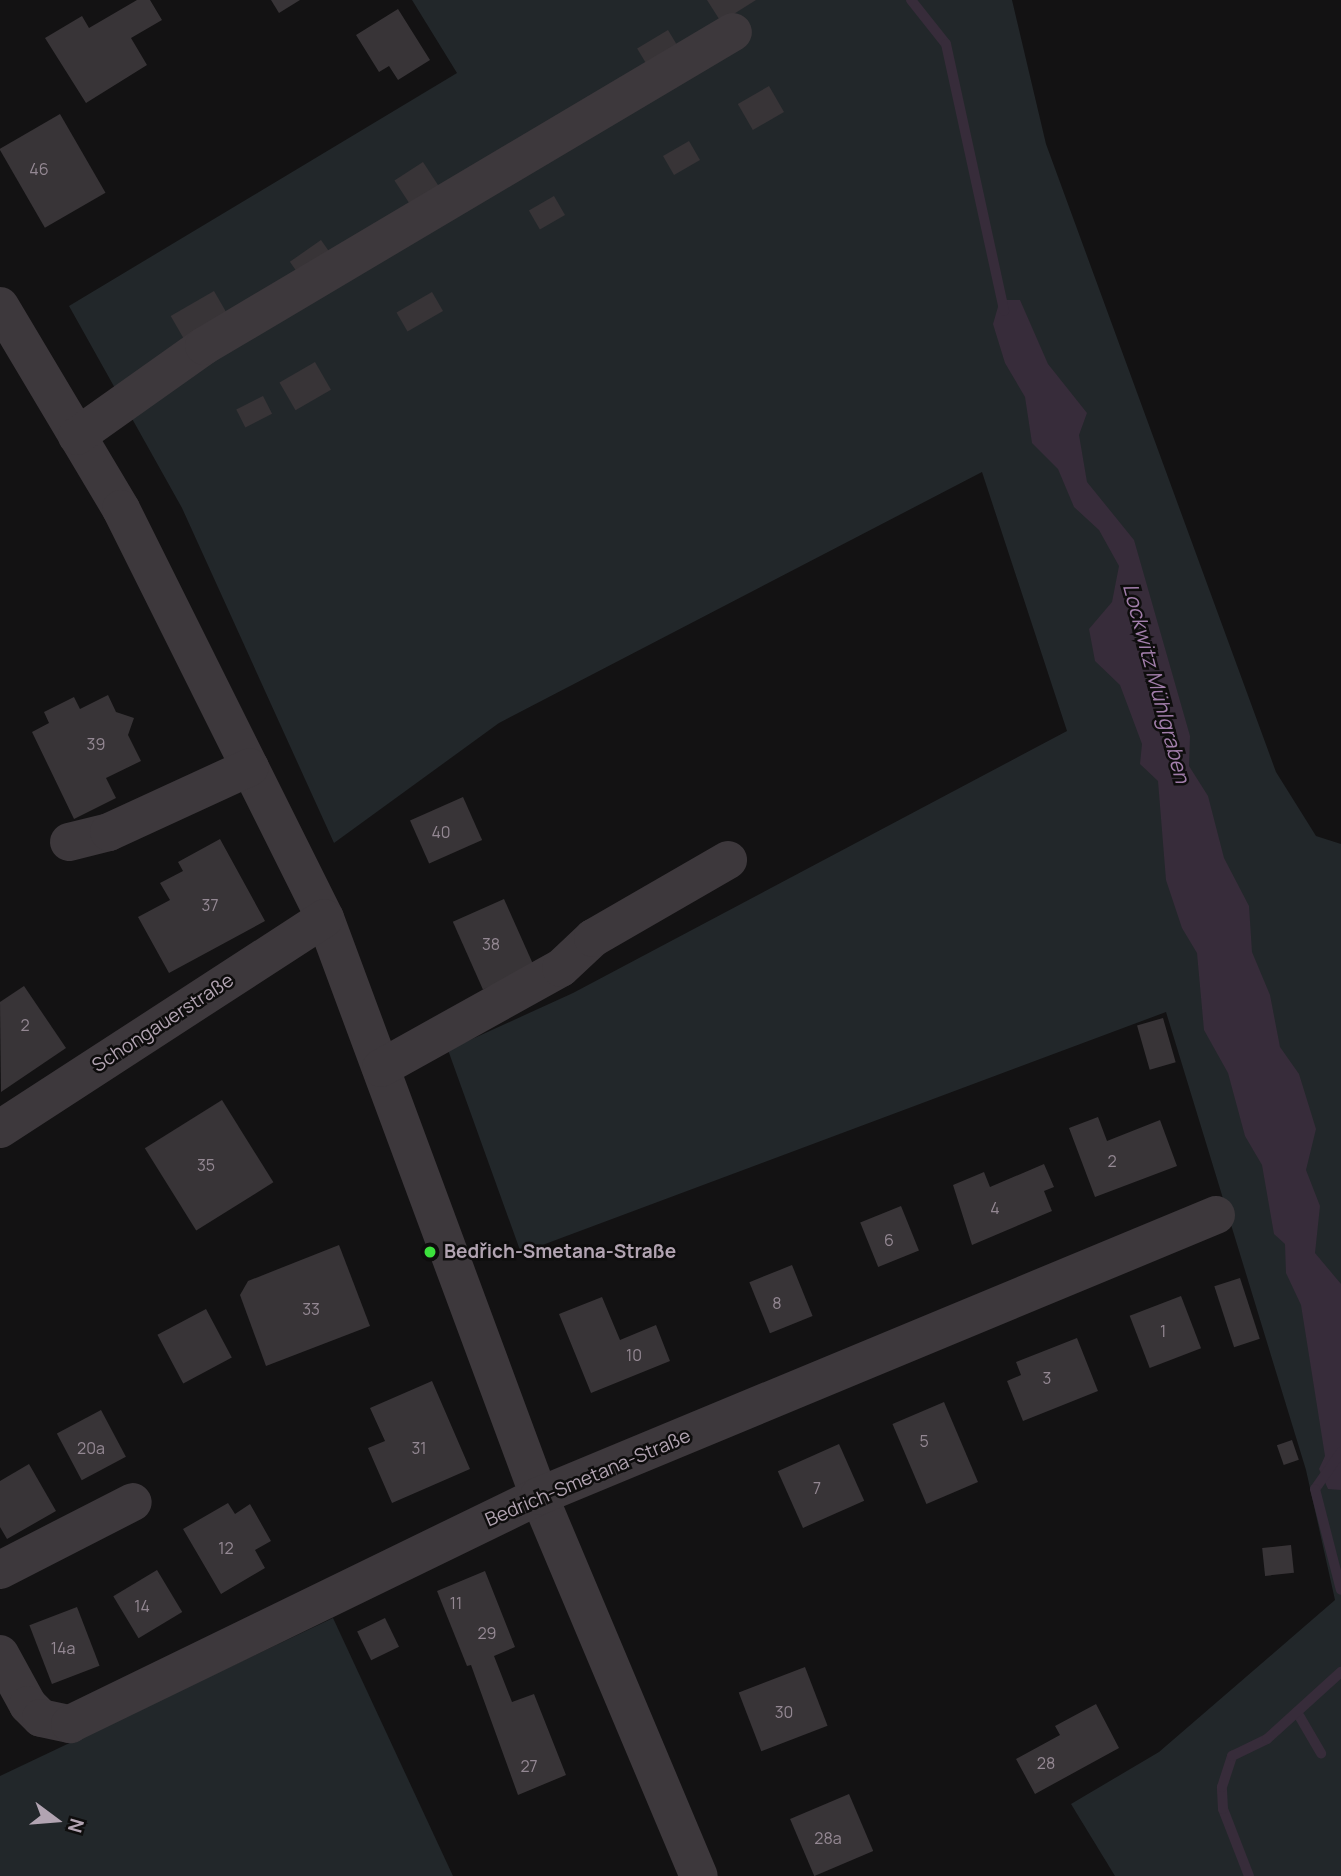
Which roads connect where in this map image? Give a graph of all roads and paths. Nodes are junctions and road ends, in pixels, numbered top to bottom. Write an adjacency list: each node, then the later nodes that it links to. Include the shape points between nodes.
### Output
1 (733, 32): 3 (street, via 204,346)
2 (0, 306): 3 (street)
3 (77, 436): 4 (street, via 121,509)
4 (250, 767): 5 (street, via 109,832); 7 (street)
5 (69, 842)
6 (728, 860): 8 (street, via 593,938 561,968)
7 (325, 918): 8 (street); 9 (street, Schongauerstraße)
8 (381, 1068): 11 (street)
9 (0, 1129)
10 (1216, 1215): 11 (street, Bedrich-Smetana-Straße)
11 (539, 1496): 14 (street, Bedrich-Smetana-Straße, via 70,1724 41,1718 28,1705); 15 (street)
12 (133, 1502): 13 (street)
13 (0, 1570)
14 (0, 1654)
15 (699, 1876)

